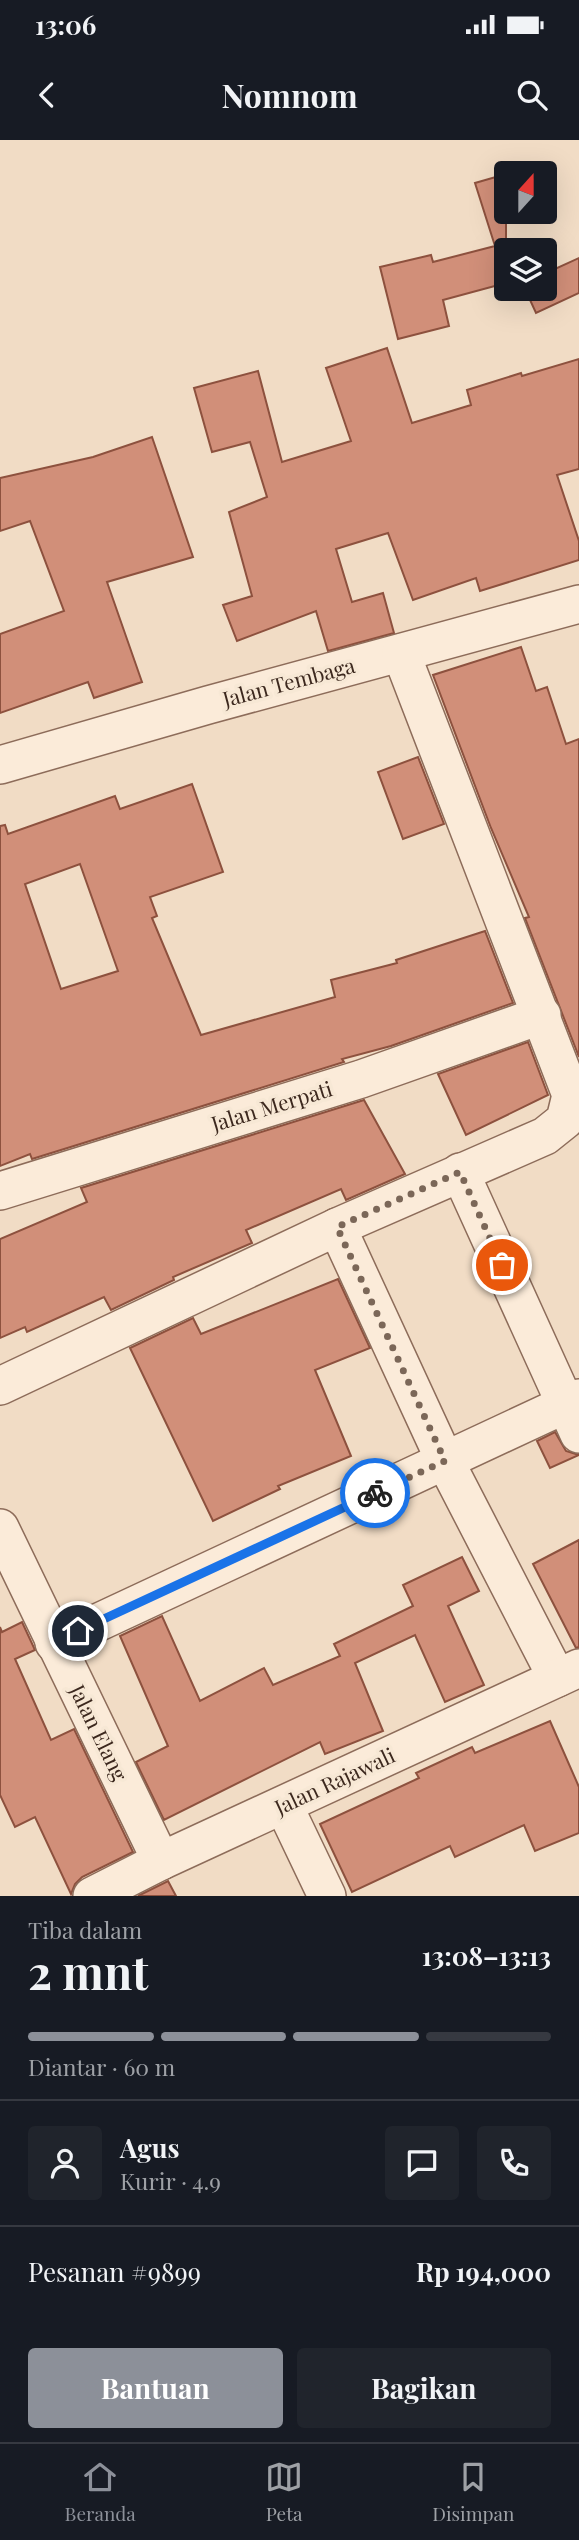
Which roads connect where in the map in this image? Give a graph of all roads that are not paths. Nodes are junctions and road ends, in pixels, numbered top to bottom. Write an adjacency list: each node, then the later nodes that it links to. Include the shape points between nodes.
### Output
1 (579, 604): 2 (street, Jalan Tembaga)
2 (401, 653): 3 (street, Jalan Tembaga); 4 (street)
3 (0, 765)
4 (542, 1015): 5 (street, via 571,1095 565,1120 545,1136); 6 (street, Jalan Merpati, via 361,1079)
5 (460, 1172): 7 (street); 9 (street)
6 (0, 1191)
7 (337, 1227): 8 (street); 10 (street)
8 (0, 1386)
9 (574, 1412): 10 (street)
10 (445, 1461): 12 (street); 13 (street)
11 (0, 1528): 12 (street, Jalan Elang)
12 (54, 1643): 15 (street, Jalan Elang)
13 (568, 1673): 14 (street, Jalan Rajawali)
14 (284, 1806): 15 (street, Jalan Rajawali); 17 (street)
15 (161, 1861): 16 (street, Jalan Rajawali)
16 (92, 1896)
17 (327, 1896)

